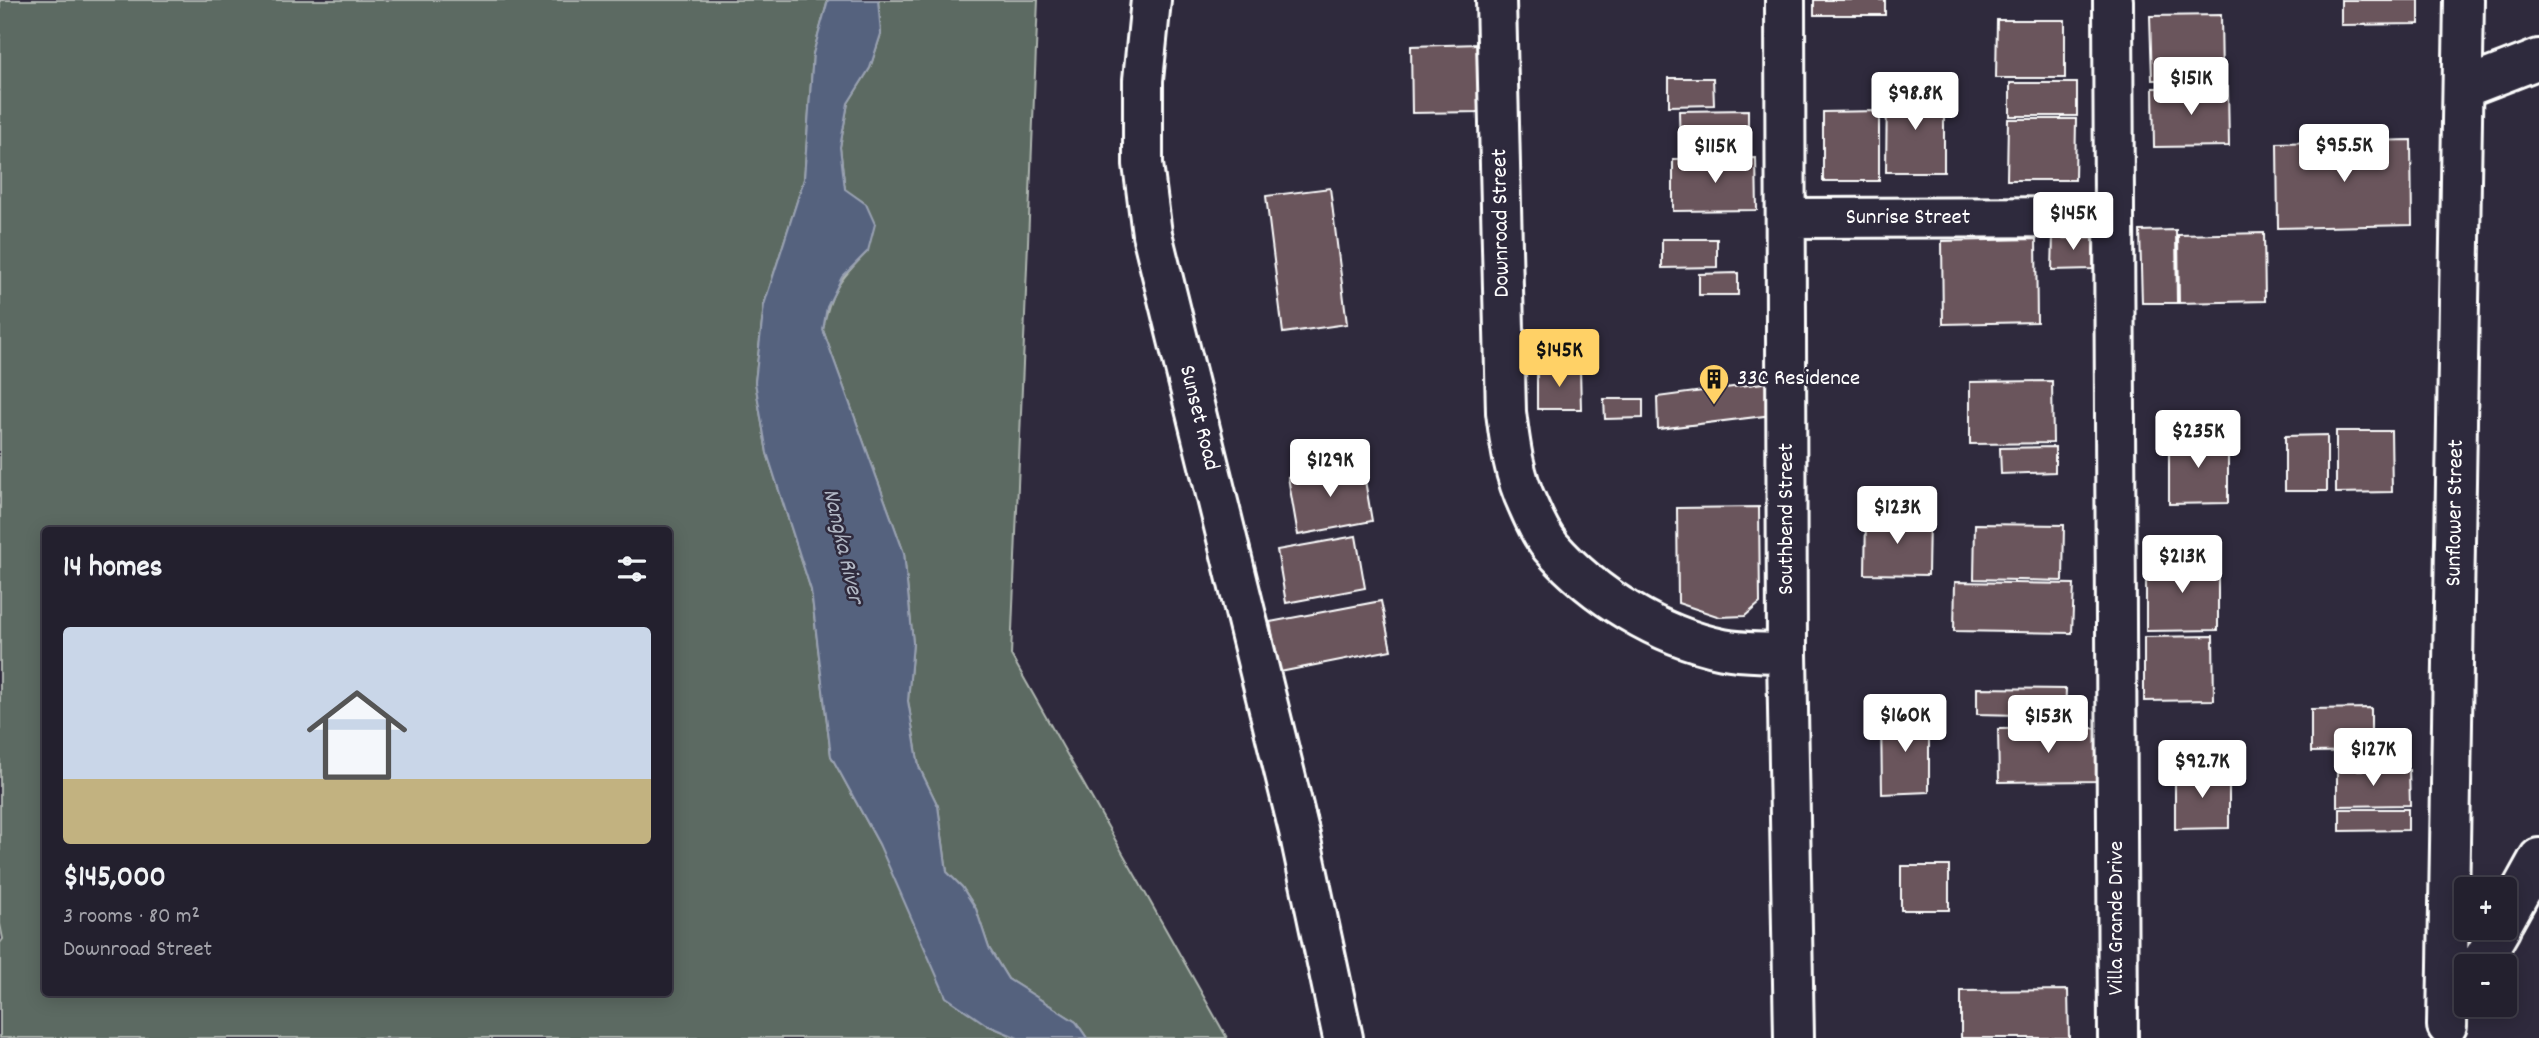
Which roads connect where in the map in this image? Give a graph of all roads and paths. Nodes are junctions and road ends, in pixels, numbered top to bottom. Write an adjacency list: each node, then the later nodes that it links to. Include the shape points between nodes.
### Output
1 (1151, 0): 15 (street, Sunset Road, via 1143,80 1143,164 1152,234 1299,831)
2 (1496, 0): 10 (street, Downroad Street, via 1506,412 1513,466 1527,504 1549,545 1580,576 1648,621 1684,638 1724,649)
3 (1785, 0): 9 (street, Southbend Street)
4 (2113, 0): 8 (street, Villa Grande Drive)
5 (2464, 0): 7 (street, Sunflower Street)
6 (2539, 60): 7 (street)
7 (2464, 88): 14 (street, Sunflower Street)
8 (2114, 217): 9 (street, Sunrise Street); 17 (street, Villa Grande Drive)
9 (1787, 218): 10 (street, Southbend Street)
10 (1787, 654): 16 (street, Southbend Street)
11 (2539, 858): 12 (street)
12 (2517, 898)
13 (2454, 1012): 14 (street)
14 (2443, 1032)
15 (1343, 1038)
16 (1794, 1038)
17 (2118, 1038)

